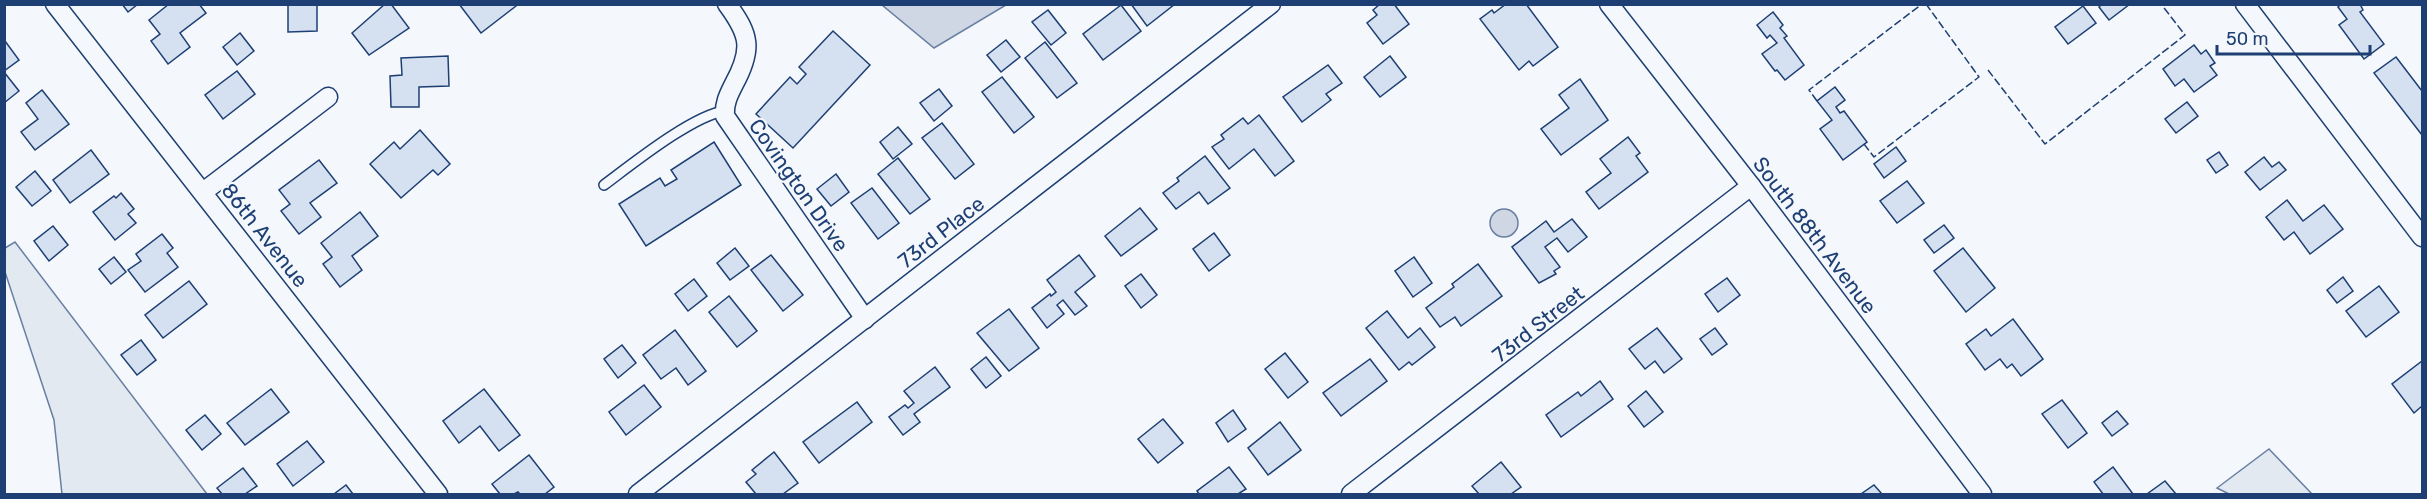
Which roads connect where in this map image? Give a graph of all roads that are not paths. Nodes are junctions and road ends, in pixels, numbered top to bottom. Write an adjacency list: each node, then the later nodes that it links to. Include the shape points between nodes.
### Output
1 (55, 4): 10 (street, 86th Avenue)
2 (727, 4): 7 (street, Covington Drive, via 742,25 746,49)
3 (1271, 4): 12 (street, 73rd Place)
4 (1609, 4): 9 (street, South 88th Avenue)
5 (2245, 4): 11 (street)
6 (328, 97): 10 (street)
7 (725, 111): 8 (lane, via 713,113 680,132); 12 (street, Covington Drive, via 730,124)
8 (604, 185)
9 (1750, 186): 15 (street, 73rd Street); 16 (street, South 88th Avenue)
10 (203, 192): 13 (street, 86th Avenue)
11 (2422, 237)
12 (865, 319): 14 (street, 73rd Place)
13 (438, 495)
14 (638, 495)
15 (1351, 495)
16 (1982, 495)

